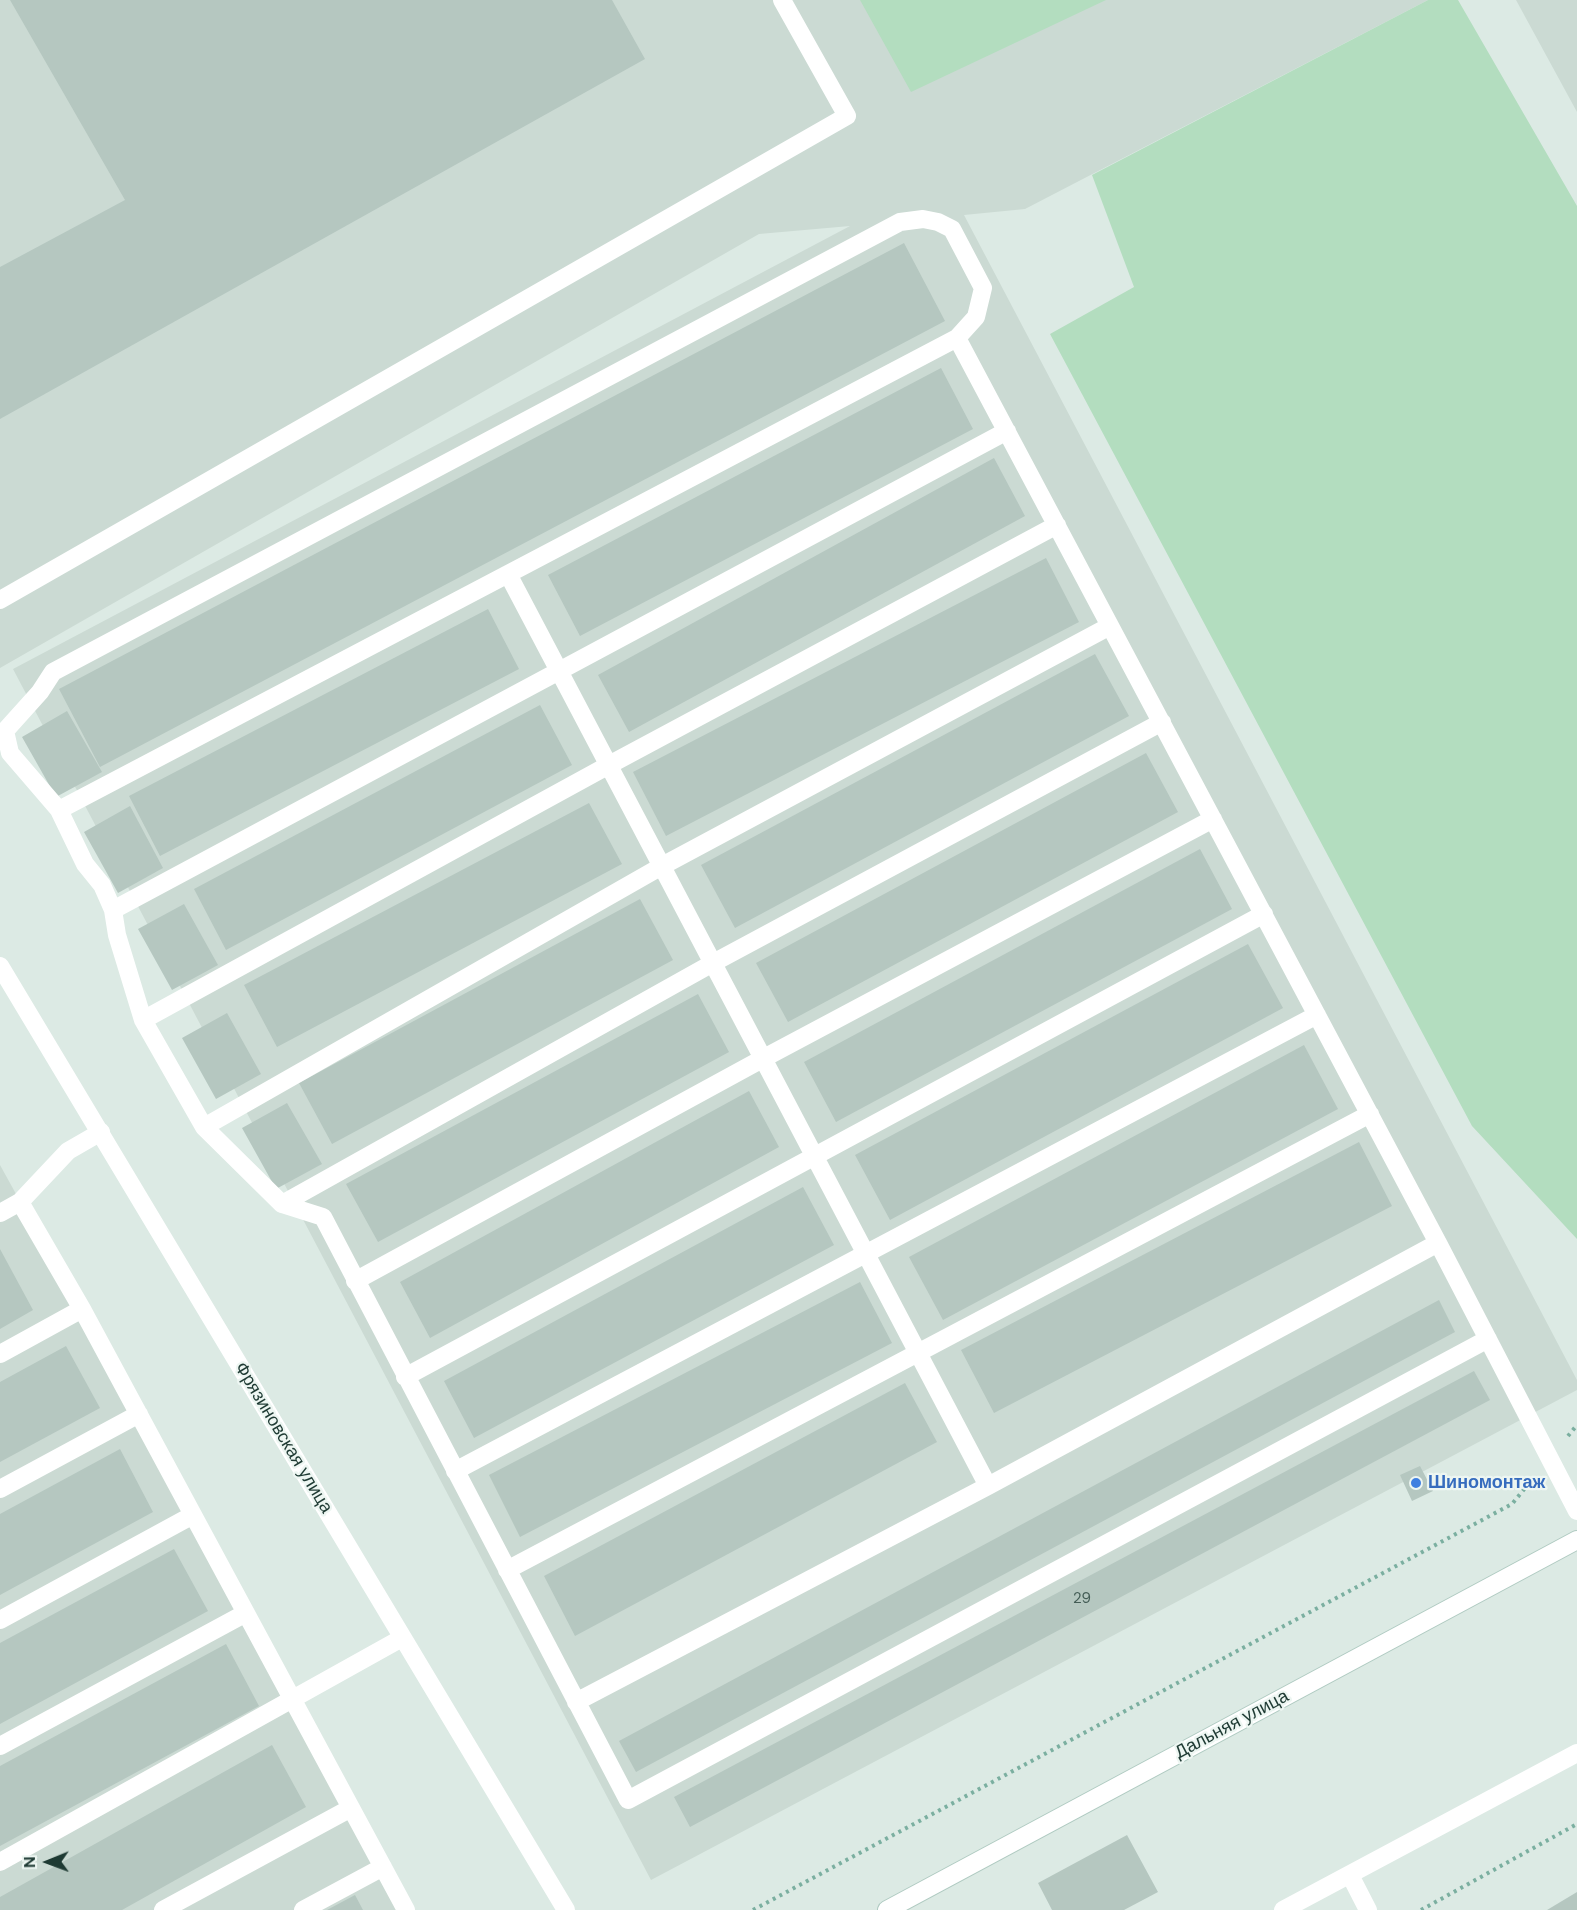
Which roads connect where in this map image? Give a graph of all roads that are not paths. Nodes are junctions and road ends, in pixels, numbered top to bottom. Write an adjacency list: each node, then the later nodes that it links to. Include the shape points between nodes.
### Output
1 (782, 0): 6 (street, via 847,116)
2 (957, 338): 3 (street); 5 (street); 11 (street, via 976,317 983,288 952,229 923,219 900,222 53,672 5,731 10,753)
3 (1007, 431): 4 (street); 8 (street)
4 (1057, 525): 7 (street); 10 (street)
5 (508, 574): 8 (street); 11 (street)
6 (0, 600)
7 (1110, 626): 9 (street); 13 (street)
8 (560, 671): 10 (street); 14 (street)
9 (1162, 722): 12 (street); 16 (street)
10 (609, 765): 13 (street); 19 (street)
11 (59, 810): 14 (street)
12 (1213, 819): 15 (street); 20 (street)
13 (662, 866): 16 (street); 22 (street)
14 (113, 910): 19 (street)
15 (1264, 914): 18 (street); 24 (street)
16 (713, 963): 20 (street); 26 (street)
17 (0, 966): 23 (street, Фрязиновская улица)
18 (1317, 1015): 21 (street); 29 (street)
19 (143, 1020): 22 (street)
20 (764, 1058): 24 (street); 30 (street)
21 (1370, 1114): 28 (street); 33 (street)
22 (204, 1126): 26 (street)
23 (100, 1132): 25 (street, via 68,1151); 46 (street, Фрязиновская улица)
24 (815, 1156): 29 (street); 35 (street)
25 (20, 1202): 27 (street); 31 (street)
26 (282, 1204): 30 (street, via 323,1217)
27 (0, 1213)
28 (1438, 1243): 32 (street); 38 (street)
29 (866, 1253): 33 (street); 37 (street)
30 (355, 1281): 35 (street)
31 (82, 1309): 34 (street); 36 (street)
32 (1488, 1340): 40 (street); 48 (street, via 628,1800)
33 (918, 1353): 38 (street); 43 (street)
34 (0, 1354)
35 (405, 1377): 37 (street)
36 (139, 1414): 39 (street); 41 (street)
37 (455, 1471): 43 (street)
38 (988, 1486): 48 (street)
39 (0, 1489)
40 (1577, 1511)
41 (193, 1515): 44 (street); 45 (street)
42 (1577, 1540): 59 (street, Дальняя улица)
43 (507, 1570): 48 (street)
44 (246, 1614): 47 (street); 49 (street)
45 (0, 1620)
46 (402, 1638): 47 (street); 58 (street, Фрязиновская улица)
47 (292, 1698): 51 (street); 52 (street)
48 (576, 1702)
49 (0, 1746)
50 (1577, 1753): 54 (street)
51 (351, 1808): 53 (street); 55 (street)
52 (0, 1862)
53 (383, 1867): 56 (street); 57 (street)
54 (1350, 1875): 60 (street); 61 (street)
55 (163, 1910)
56 (303, 1910)
57 (406, 1910)
58 (566, 1910)
59 (887, 1910)
60 (1283, 1910)
61 (1368, 1910)

